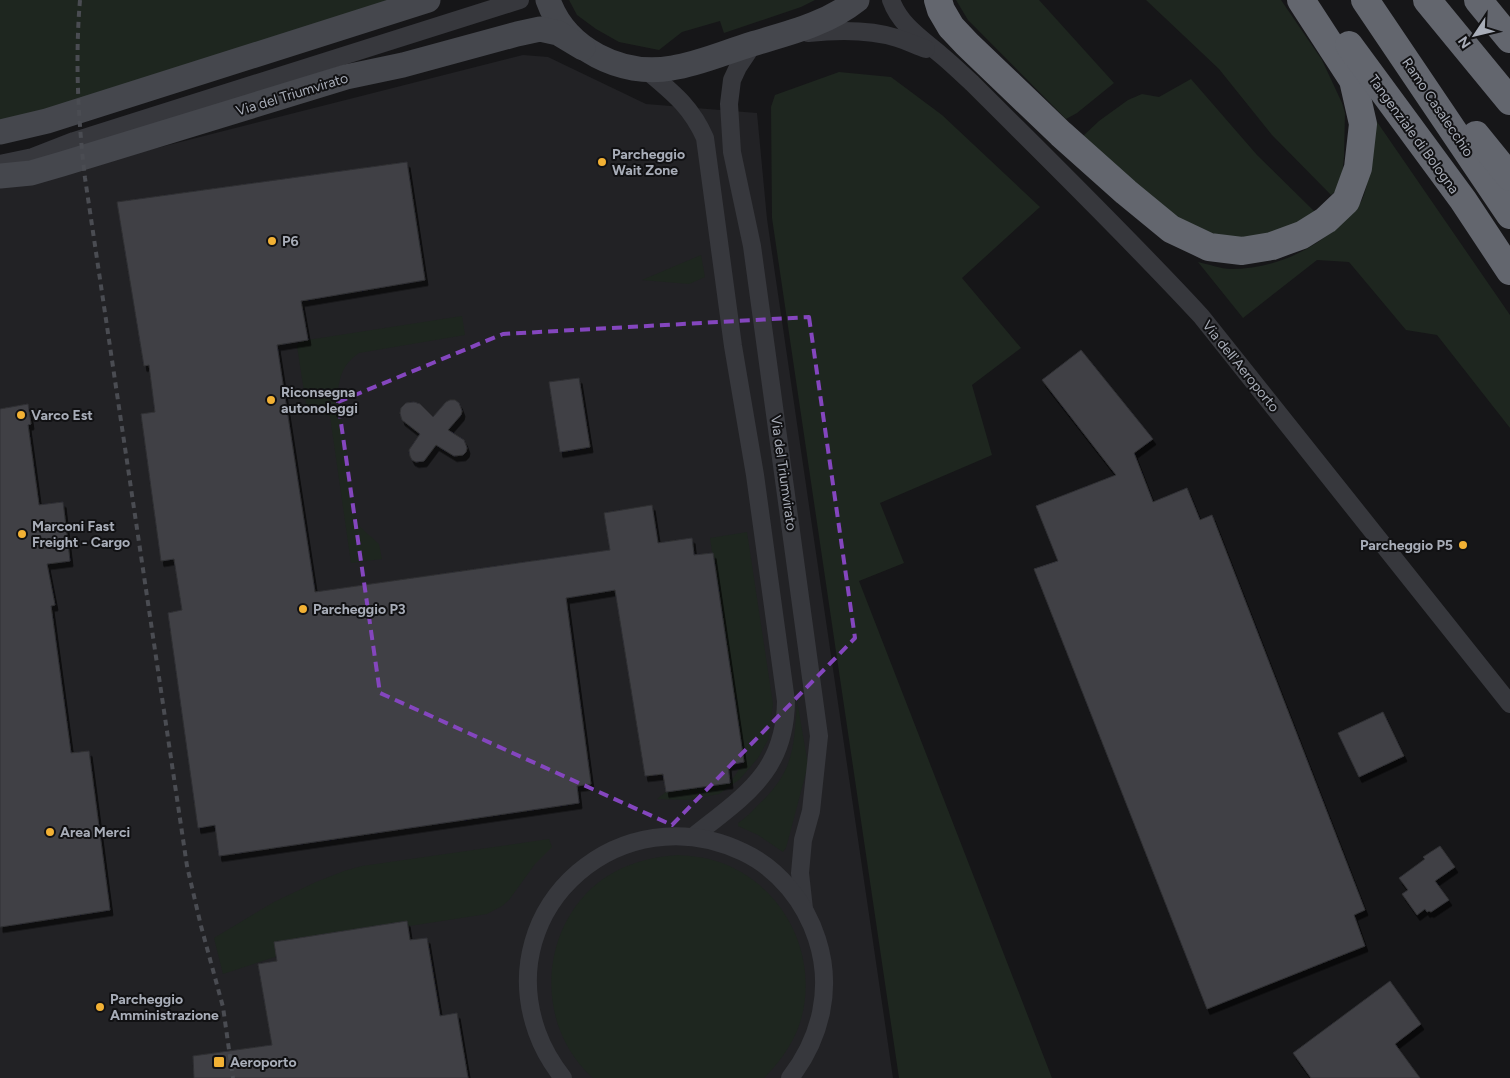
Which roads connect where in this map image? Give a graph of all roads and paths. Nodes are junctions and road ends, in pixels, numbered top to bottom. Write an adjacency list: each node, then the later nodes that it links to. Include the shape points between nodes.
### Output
1 (428, 0): 21 (street, via 47,121)
2 (520, 0): 22 (street, Via del Triumvirato)
3 (857, 0): 14 (street, Via del Triumvirato, via 844,11)
4 (891, 0): 18 (street, Via dell'Aeroporto, via 905,24)
5 (938, 0): 6 (highway, via 951,26 967,44 1126,192 1171,229 1209,247 1242,251 1272,246 1302,235 1326,220 1346,201 1358,168 1363,124 1353,80)
6 (1301, 0)
7 (1314, 0): 28 (highway, Tangenziale di Bologna, via 1463,200)
8 (1366, 0): 26 (highway); 27 (highway, Ramo Casalecchio)
9 (1428, 0): 20 (highway)
10 (1478, 0): 15 (highway)
11 (1496, 0): 13 (highway)
12 (549, 4): 17 (street, Via del Triumvirato, via 567,32)
13 (1510, 16)
14 (783, 35): 16 (street, Via del Triumvirato); 18 (street, Via dell'Aeroporto, via 834,30 869,33 896,38)
15 (1510, 39)
16 (754, 43): 19 (street, Via del Triumvirato, via 671,68); 31 (street, Via del Triumvirato, via 732,80 729,104 732,152 752,246 819,736 811,811 801,856)
17 (583, 48): 19 (street, Via del Triumvirato, via 614,63); 25 (street, Via del Triumvirato, via 558,33 540,29 517,34 346,77 31,173)
18 (941, 55): 29 (street, Via dell'Aeroporto, via 1201,316)
19 (646, 70): 30 (street, Via del Triumvirato, via 682,101 697,120 705,138 786,701 786,722 780,744 763,777)
20 (1510, 101)
21 (0, 132)
22 (74, 141): 23 (street, Via del Triumvirato); 24 (street, Via del Triumvirato, via 33,157)
23 (0, 151)
24 (0, 164)
25 (0, 176)
26 (1510, 177)
27 (1510, 215)
28 (1510, 271)
29 (1510, 704)
30 (694, 836): 31 (street, via 732,846 766,865); 32 (street, via 666,835 615,848 583,868 549,908 531,955 529,1000 543,1048)
31 (804, 909): 33 (street, via 814,928 824,967 823,1008 810,1047)
32 (563, 1078)
33 (790, 1078)

